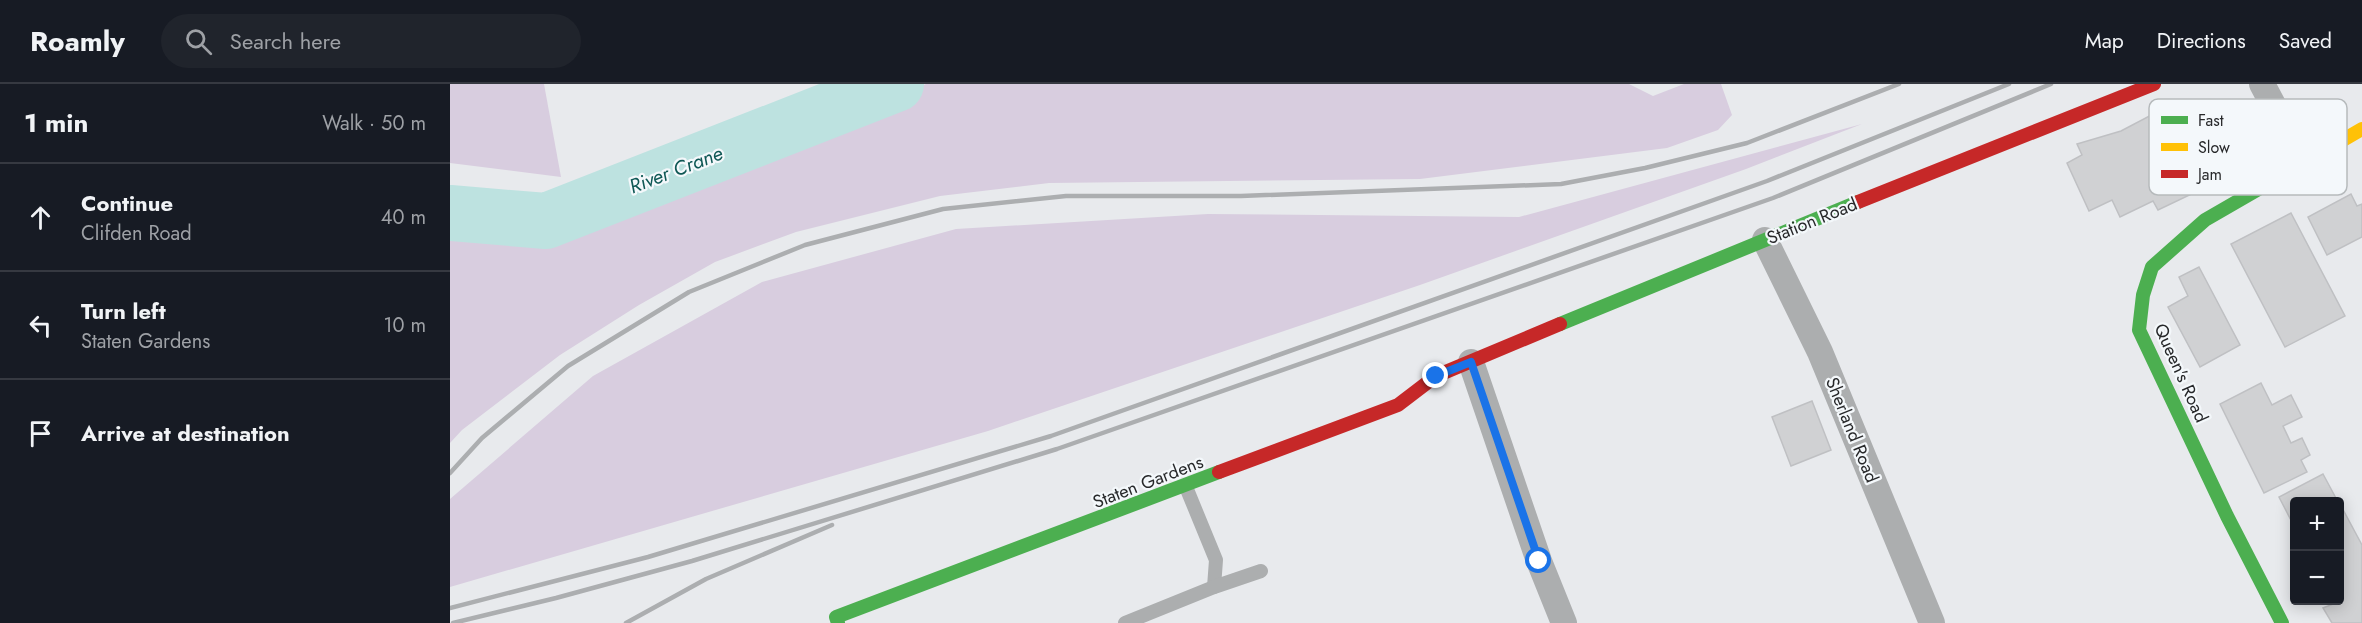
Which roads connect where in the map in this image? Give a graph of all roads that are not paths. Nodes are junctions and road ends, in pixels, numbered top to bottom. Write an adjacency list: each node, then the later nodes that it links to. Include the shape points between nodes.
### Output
1 (2154, 84): 7 (street, Station Road)
2 (2262, 84): 3 (street)
3 (2270, 99)
4 (2362, 129): 5 (street, Queen's Road)
5 (2347, 137)
6 (2247, 195): 16 (street, Queen's Road, via 2205,220 2152,267 2143,295 2139,330 2226,516)
7 (1765, 240): 8 (street, Station Road); 15 (street, Sherland Road, via 1820,352)
8 (1471, 362): 9 (street, Staten Gardens, via 1436,376 1398,405); 14 (street)
9 (1186, 487): 11 (lane, via 1216,560); 12 (street, Staten Gardens, via 836,617)
10 (1261, 571): 11 (lane)
11 (1214, 587): 13 (lane)
12 (838, 623)
13 (1125, 623)
14 (1564, 623)
15 (1932, 623)
16 (2282, 623)

